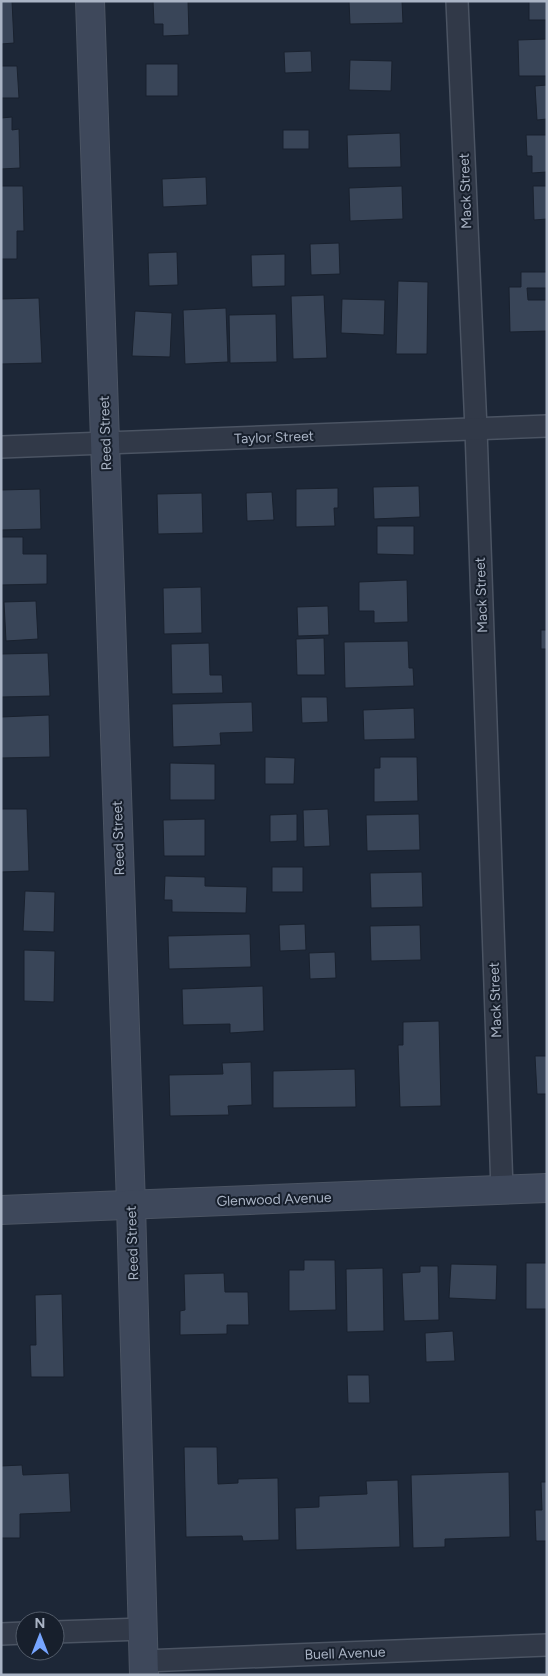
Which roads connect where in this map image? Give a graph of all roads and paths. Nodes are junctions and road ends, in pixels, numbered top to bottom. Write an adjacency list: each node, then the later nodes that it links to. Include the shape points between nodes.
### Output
1 (90, 1): 5 (street, Reed Street)
2 (457, 1): 4 (street, Mack Street)
3 (547, 426): 4 (street, Taylor Street)
4 (476, 429): 5 (street, Taylor Street); 8 (street, Mack Street)
5 (105, 443): 6 (street, Taylor Street); 9 (street, Reed Street)
6 (1, 447)
7 (547, 1188): 8 (street, Glenwood Avenue)
8 (502, 1190): 9 (street, Glenwood Avenue)
9 (131, 1205): 10 (street, Glenwood Avenue); 11 (street, Reed Street)
10 (1, 1210)
11 (143, 1630): 12 (street); 16 (street, Reed Street)
12 (65, 1632)
13 (15, 1633): 14 (street)
14 (1, 1634)
15 (547, 1645): 16 (street, Buell Avenue)
16 (144, 1668)

